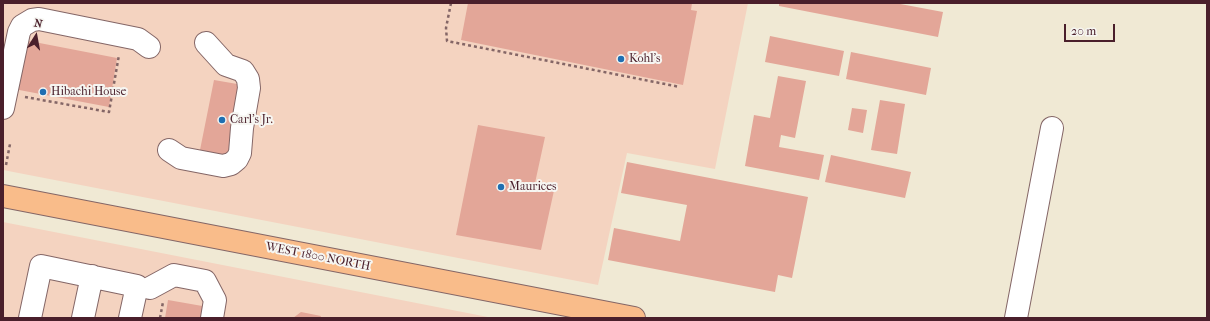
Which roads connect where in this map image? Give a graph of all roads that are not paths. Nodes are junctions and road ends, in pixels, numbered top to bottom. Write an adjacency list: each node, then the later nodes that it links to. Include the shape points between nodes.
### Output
1 (206, 43): 5 (lane, via 226,65 243,71 248,79 249,88 238,159 223,166 181,158)
2 (149, 47): 3 (lane, via 138,40 39,19 32,20 18,32)
3 (11, 102)
4 (1052, 128): 14 (lane)
5 (170, 150)
6 (3, 196): 13 (main road, WEST 1800 NORTH)
7 (92, 276): 9 (lane, via 41,266); 10 (lane); 11 (lane, via 136,286)
8 (157, 294): 12 (lane, via 174,275 205,281 215,300)
9 (30, 318)
10 (83, 318)
11 (130, 318)
12 (212, 318)
13 (634, 318)
14 (1016, 318)

